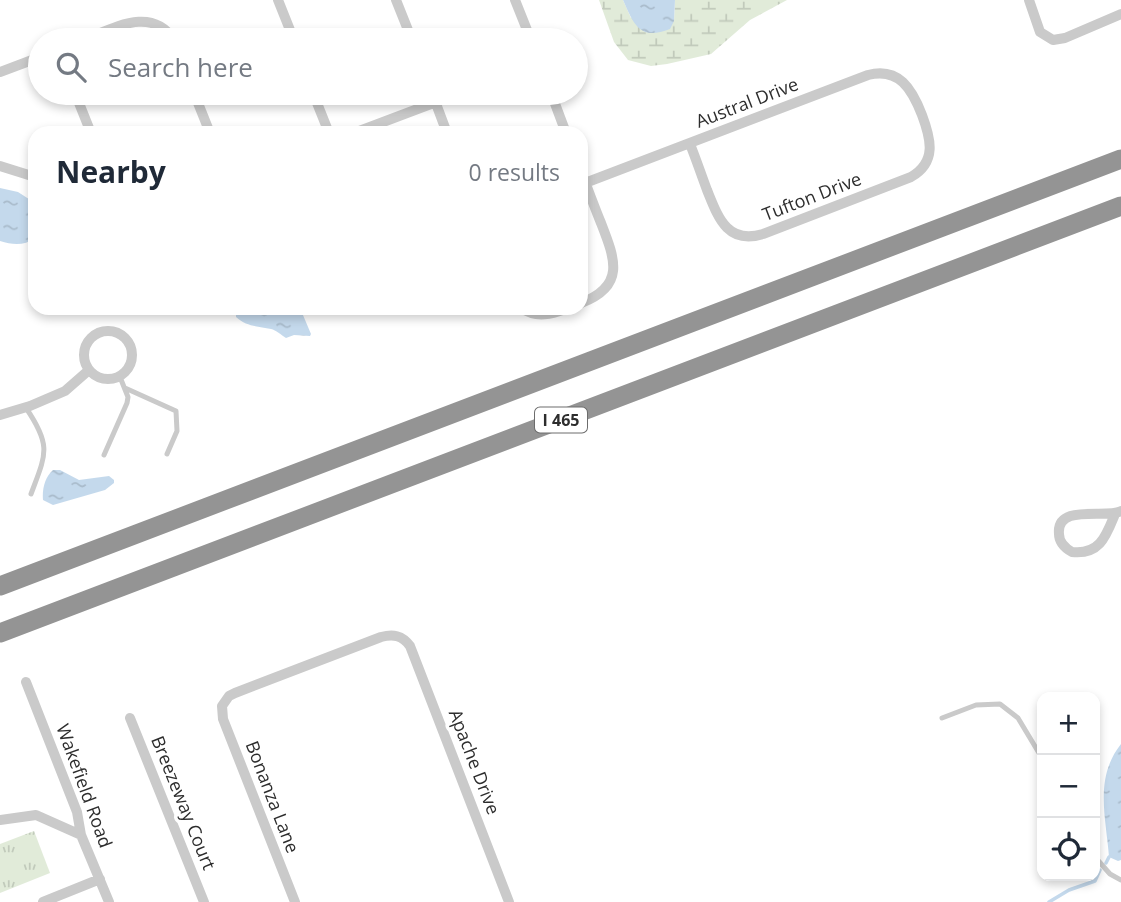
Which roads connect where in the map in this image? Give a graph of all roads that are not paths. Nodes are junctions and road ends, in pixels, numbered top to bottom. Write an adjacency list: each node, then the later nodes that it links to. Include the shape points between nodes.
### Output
1 (278, 0): 8 (street)
2 (396, 0): 9 (street)
3 (515, 0): 10 (street)
4 (1029, 0): 5 (street, via 1040,32 1053,40)
5 (1121, 14)
6 (115, 28): 7 (street, via 139,21)
7 (162, 28)
8 (288, 28)
9 (407, 28)
10 (526, 28)
11 (28, 62): 12 (street)
12 (0, 72)
13 (915, 96): 26 (street, Austral Drive, via 898,78 875,73); 26 (street, Tufton Drive, via 931,146 928,160 917,173 756,236 735,234 721,223)
14 (80, 105): 20 (street)
15 (199, 105): 21 (street)
16 (318, 105): 22 (street)
17 (416, 105): 23 (street)
18 (437, 105): 24 (street)
19 (556, 105): 25 (street)
20 (88, 126)
21 (207, 126)
22 (326, 126)
23 (370, 126)
24 (444, 126)
25 (563, 126)
26 (690, 144): 30 (street, Austral Drive)
27 (1121, 159): 43 (highway, I 465)
28 (0, 166): 29 (street)
29 (28, 175)
30 (588, 182)
31 (588, 191): 33 (street, via 612,251 614,273 602,293)
32 (1121, 206): 44 (highway, I 465)
33 (588, 300)
34 (89, 370): 35 (street, via 103,379); 35 (street, via 83,355 89,340 102,331 117,332 132,350 131,365); 37 (street, via 65,391)
35 (120, 377): 36 (lane)
36 (125, 388): 39 (lane, via 176,411 177,431); 40 (lane, via 127,403)
37 (26, 408): 38 (street); 41 (lane, via 45,449)
38 (0, 415)
39 (167, 454)
40 (104, 455)
41 (31, 494)
42 (1118, 512): 42 (street, via 1072,516 1060,526 1061,542 1072,552 1097,548)
43 (0, 586)
44 (0, 634)
45 (402, 637): 58 (street, Bonanza Lane, via 381,637 235,693 223,704 222,717); 59 (street, Apache Drive, via 410,646)
46 (26, 682): 51 (street, Wakefield Road, via 77,812)
47 (130, 718): 57 (street, Breezeway Court)
48 (942, 718): 49 (lane, via 976,705 1000,704 1018,718)
49 (1040, 755)
50 (0, 820): 51 (street, via 36,814)
51 (80, 835): 53 (street, Wakefield Road)
52 (1100, 863): 54 (lane)
53 (100, 879): 55 (street); 56 (street, Wakefield Road)
54 (1121, 880)
55 (43, 902)
56 (109, 902)
57 (204, 902)
58 (295, 902)
59 (509, 902)

